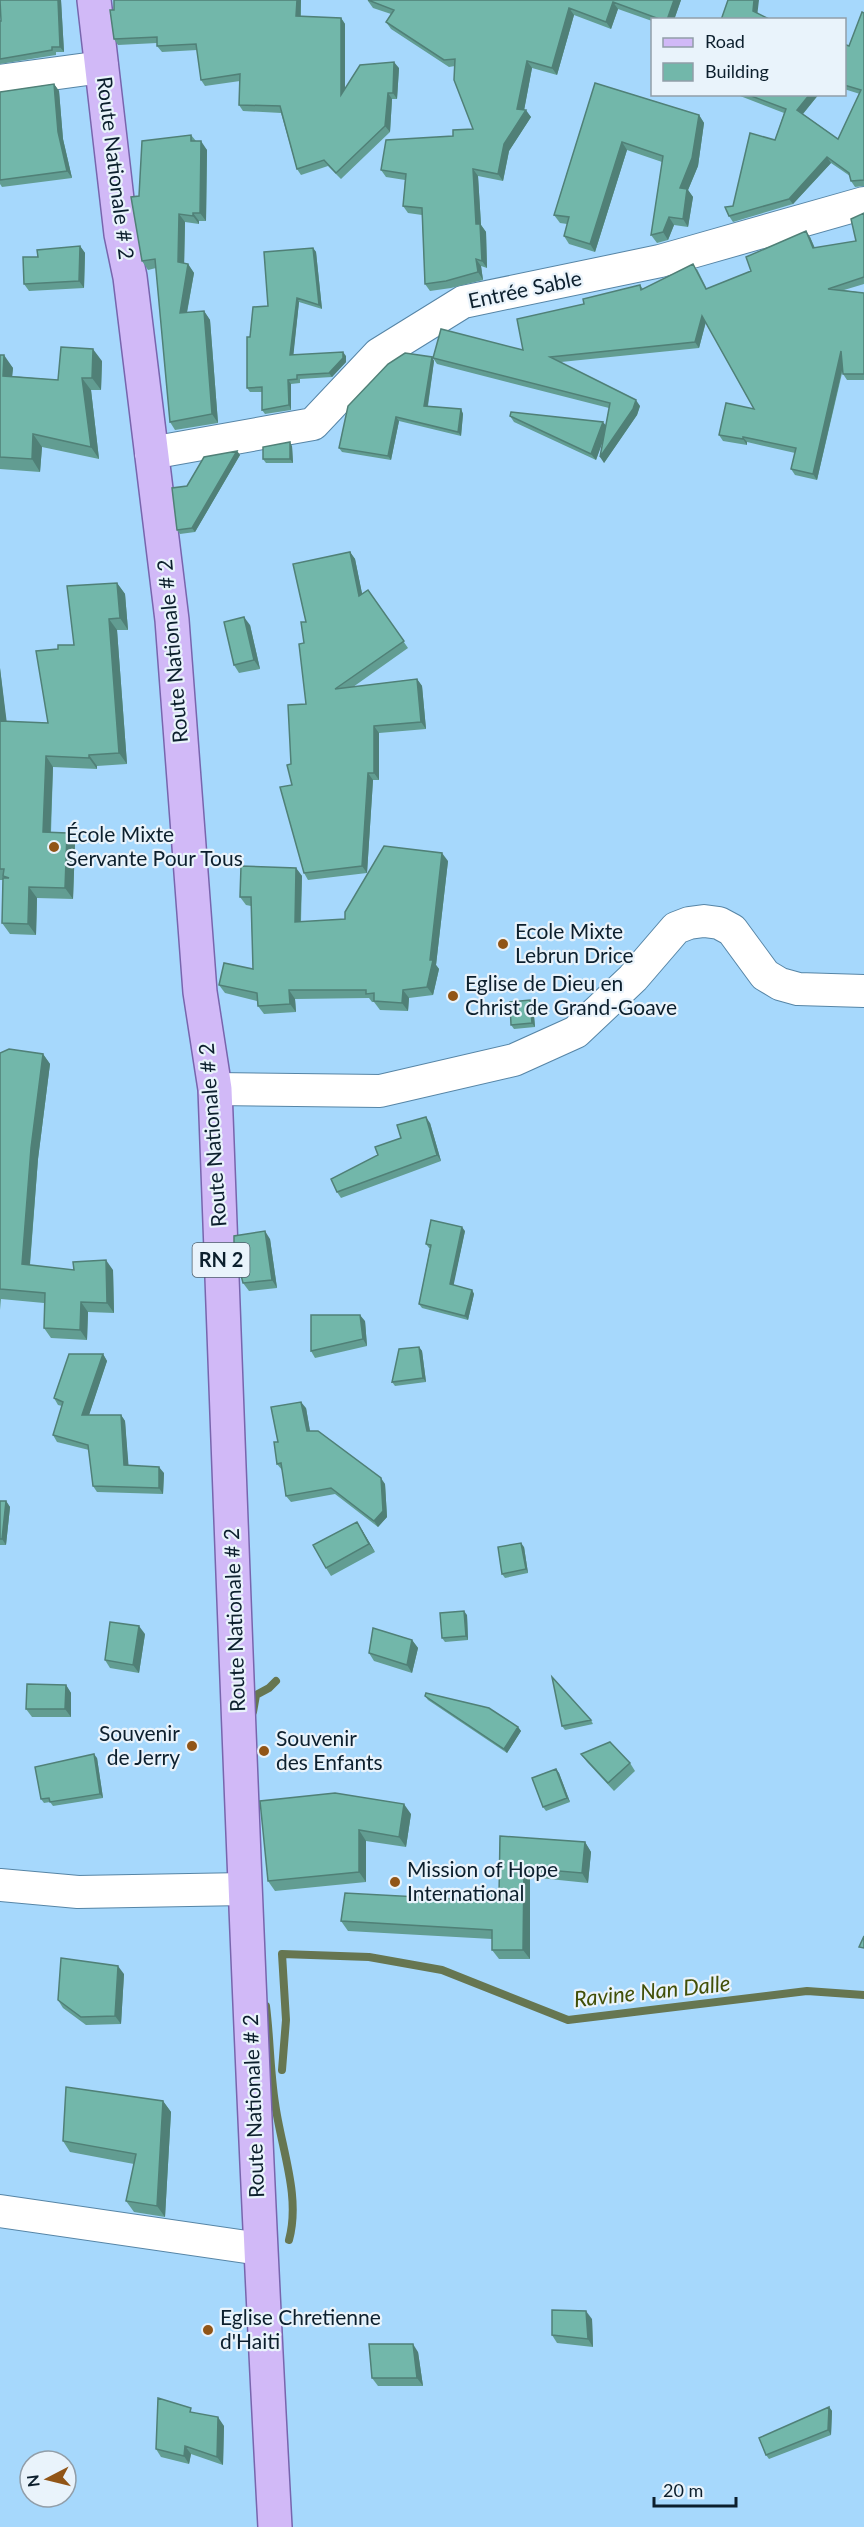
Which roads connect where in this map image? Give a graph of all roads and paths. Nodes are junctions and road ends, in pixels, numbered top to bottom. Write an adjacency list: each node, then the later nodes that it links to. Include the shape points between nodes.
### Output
1 (94, 0): 2 (main road, Route Nationale # 2 / RN 2)
2 (102, 67): 3 (street); 5 (main road, Route Nationale # 2 / RN 2)
3 (0, 81)
4 (864, 203): 5 (street, Entrée Sable, via 660,261 463,302 379,354 313,424)
5 (151, 453): 7 (main road, Route Nationale # 2 / RN 2, via 172,620 200,992)
6 (864, 991): 7 (street, via 780,984 765,975 732,930 719,923 689,923 676,928 633,978 576,1032 514,1060 380,1091)
7 (215, 1089): 9 (main road, Route Nationale # 2 / RN 2)
8 (0, 1885): 9 (street, via 78,1892)
9 (245, 1889): 11 (main road, Route Nationale # 2 / RN 2)
10 (0, 2211): 11 (street)
11 (260, 2249): 12 (main road, Route Nationale # 2 / RN 2)
12 (275, 2527)

